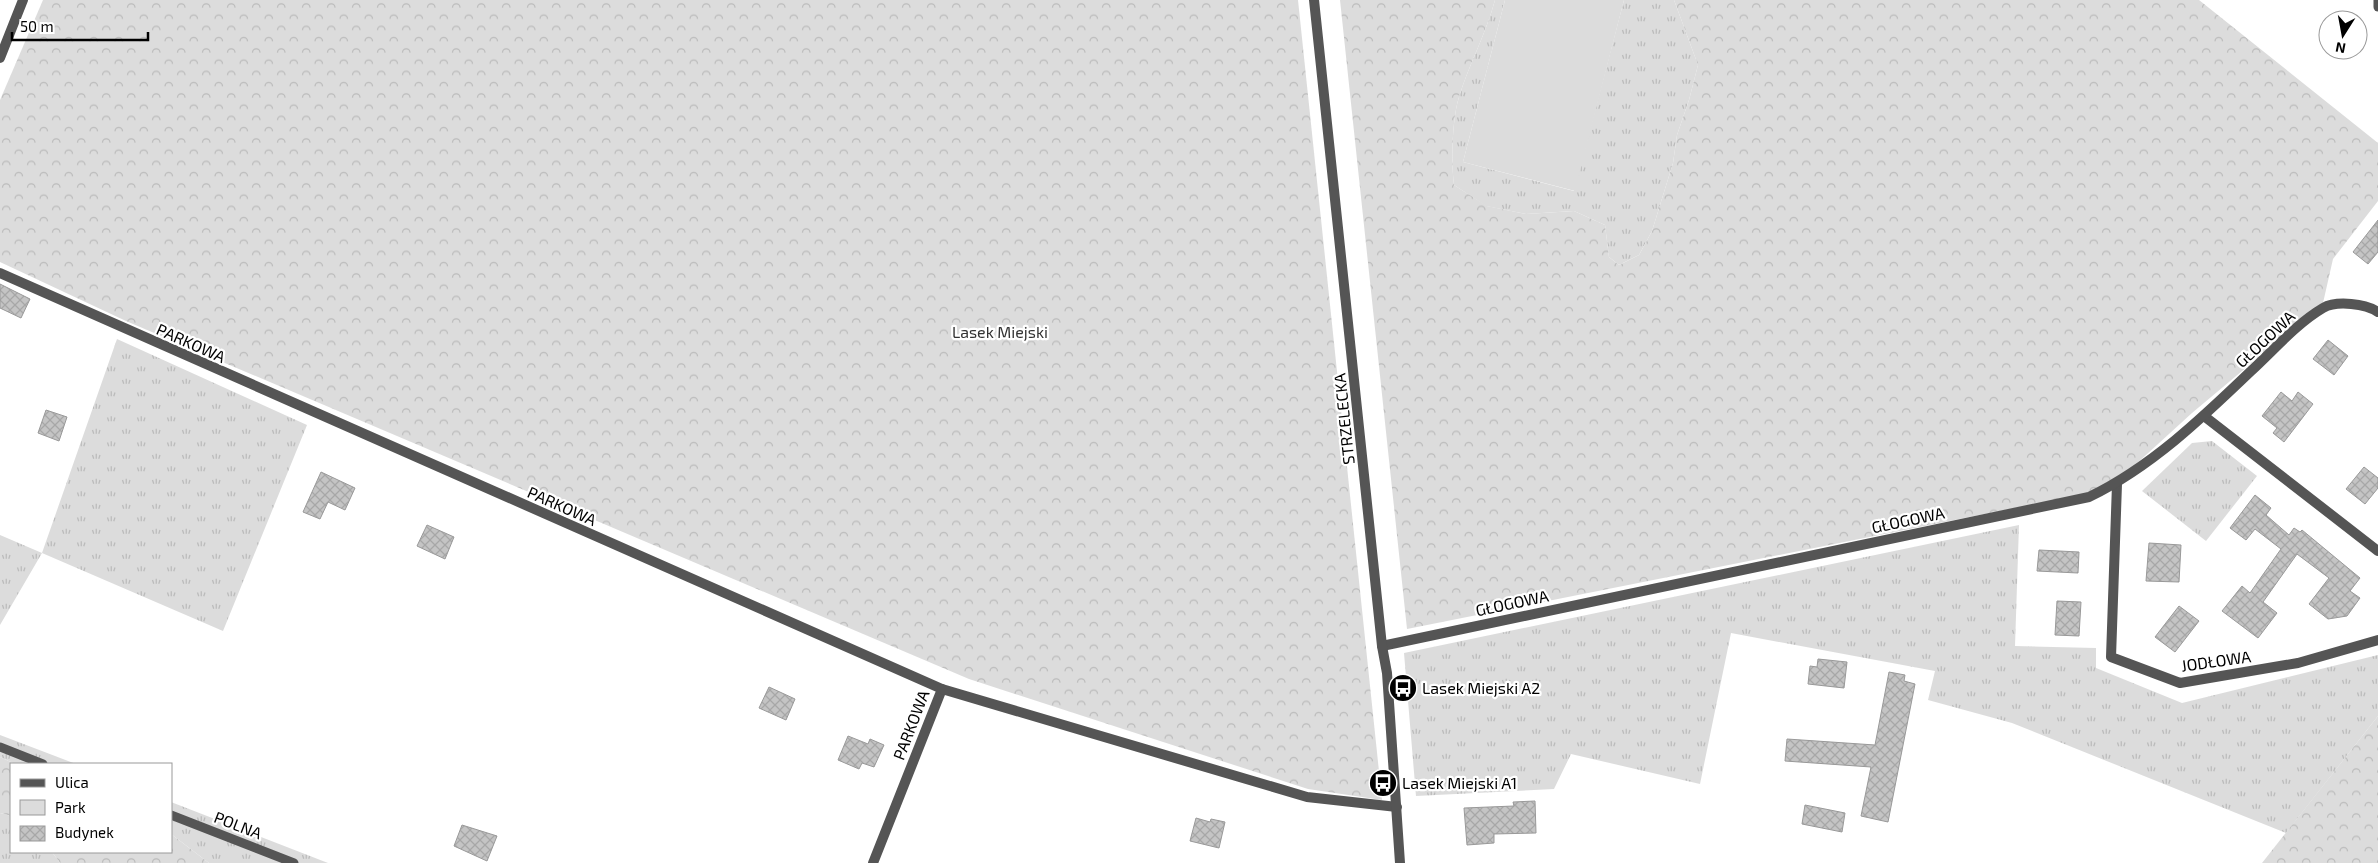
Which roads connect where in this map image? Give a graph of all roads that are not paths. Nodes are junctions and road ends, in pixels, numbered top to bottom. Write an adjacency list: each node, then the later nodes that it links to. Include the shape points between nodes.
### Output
1 (24, 0): 5 (street)
2 (1314, 0): 12 (street, STRZELECKA)
3 (2378, 0): 4 (lane)
4 (2378, 7)
5 (0, 58)
6 (0, 273): 13 (street, PARKOWA)
7 (2378, 312): 8 (street, GŁOGOWA, via 2354,305 2324,307 2302,323)
8 (2204, 416): 9 (street, GŁOGOWA); 10 (street)
9 (2117, 484): 11 (street, JODŁOWA, via 2111,657 2180,683 2298,663); 12 (street, GŁOGOWA, via 2089,497 2047,507)
10 (2378, 551)
11 (2378, 640)
12 (1382, 646): 16 (street, STRZELECKA)
13 (942, 689): 16 (street, via 1306,797); 19 (street, PARKOWA)
14 (0, 747): 15 (lane)
15 (40, 763)
16 (1397, 807): 20 (street, STRZELECKA)
17 (172, 814): 18 (lane, POLNA)
18 (294, 863)
19 (874, 863)
20 (1400, 863)

